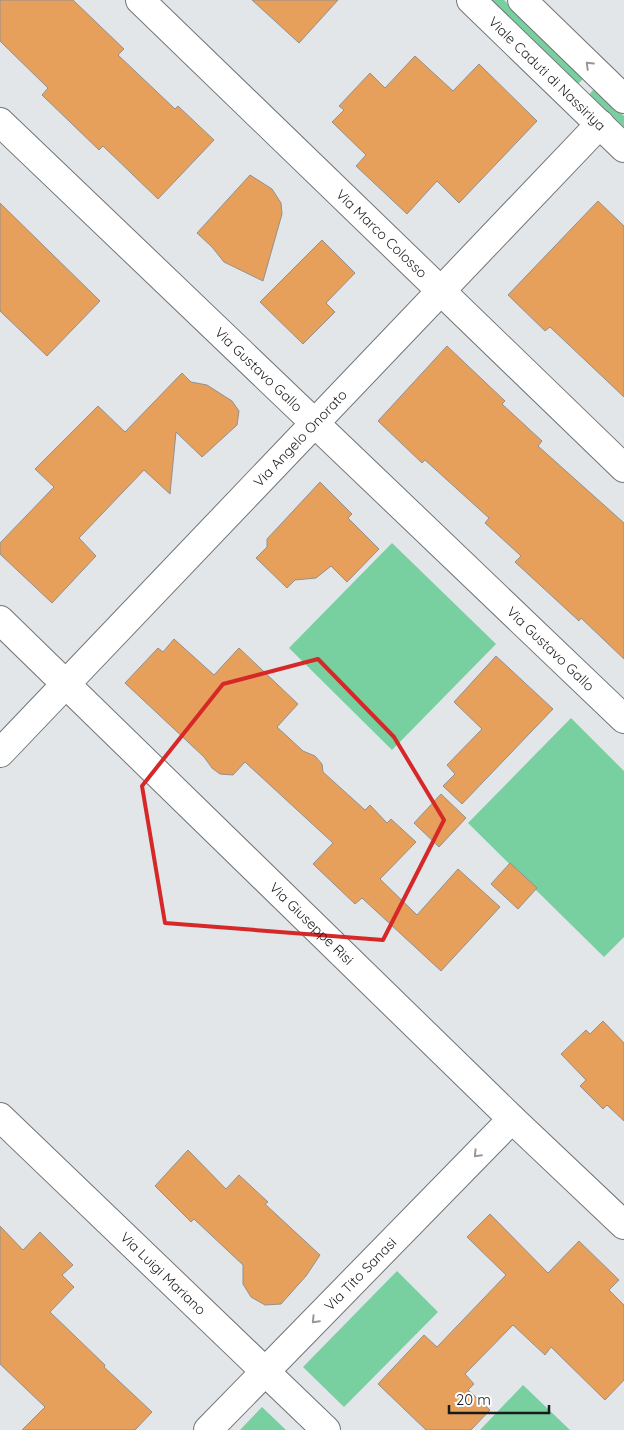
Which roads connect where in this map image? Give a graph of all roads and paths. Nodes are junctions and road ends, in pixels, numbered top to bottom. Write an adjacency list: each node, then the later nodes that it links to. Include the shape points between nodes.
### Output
1 (140, 0): 8 (street, Via Marco Colosso)
2 (471, 0): 6 (street, Viale Caduti di Nassiriya)
3 (522, 0): 4 (street, one-way to 3)
4 (624, 99)
5 (0, 122): 9 (street, Via Gustavo Gallo)
6 (600, 124): 7 (street, Viale Caduti di Nassiriya); 8 (street, Via Angelo Onorato)
7 (624, 148)
8 (441, 291): 9 (street, Via Angelo Onorato); 10 (street, Via Marco Colosso)
9 (314, 423): 12 (street, Via Angelo Onorato); 13 (street, Via Gustavo Gallo)
10 (624, 468)
11 (0, 620): 12 (street, Via Giuseppe Risi)
12 (66, 683): 14 (street, Via Angelo Onorato); 16 (street, Via Giuseppe Risi)
13 (624, 719)
14 (0, 753)
15 (0, 1117): 18 (street, Via Luigi Mariano)
16 (512, 1119): 17 (street, Via Giuseppe Risi); 18 (street, Via Tito Sanasi, one-way to 18)
17 (624, 1225)
18 (264, 1371): 19 (street, Via Tito Sanasi); 20 (street, Via Luigi Mariano)
19 (208, 1430)
20 (326, 1430)

